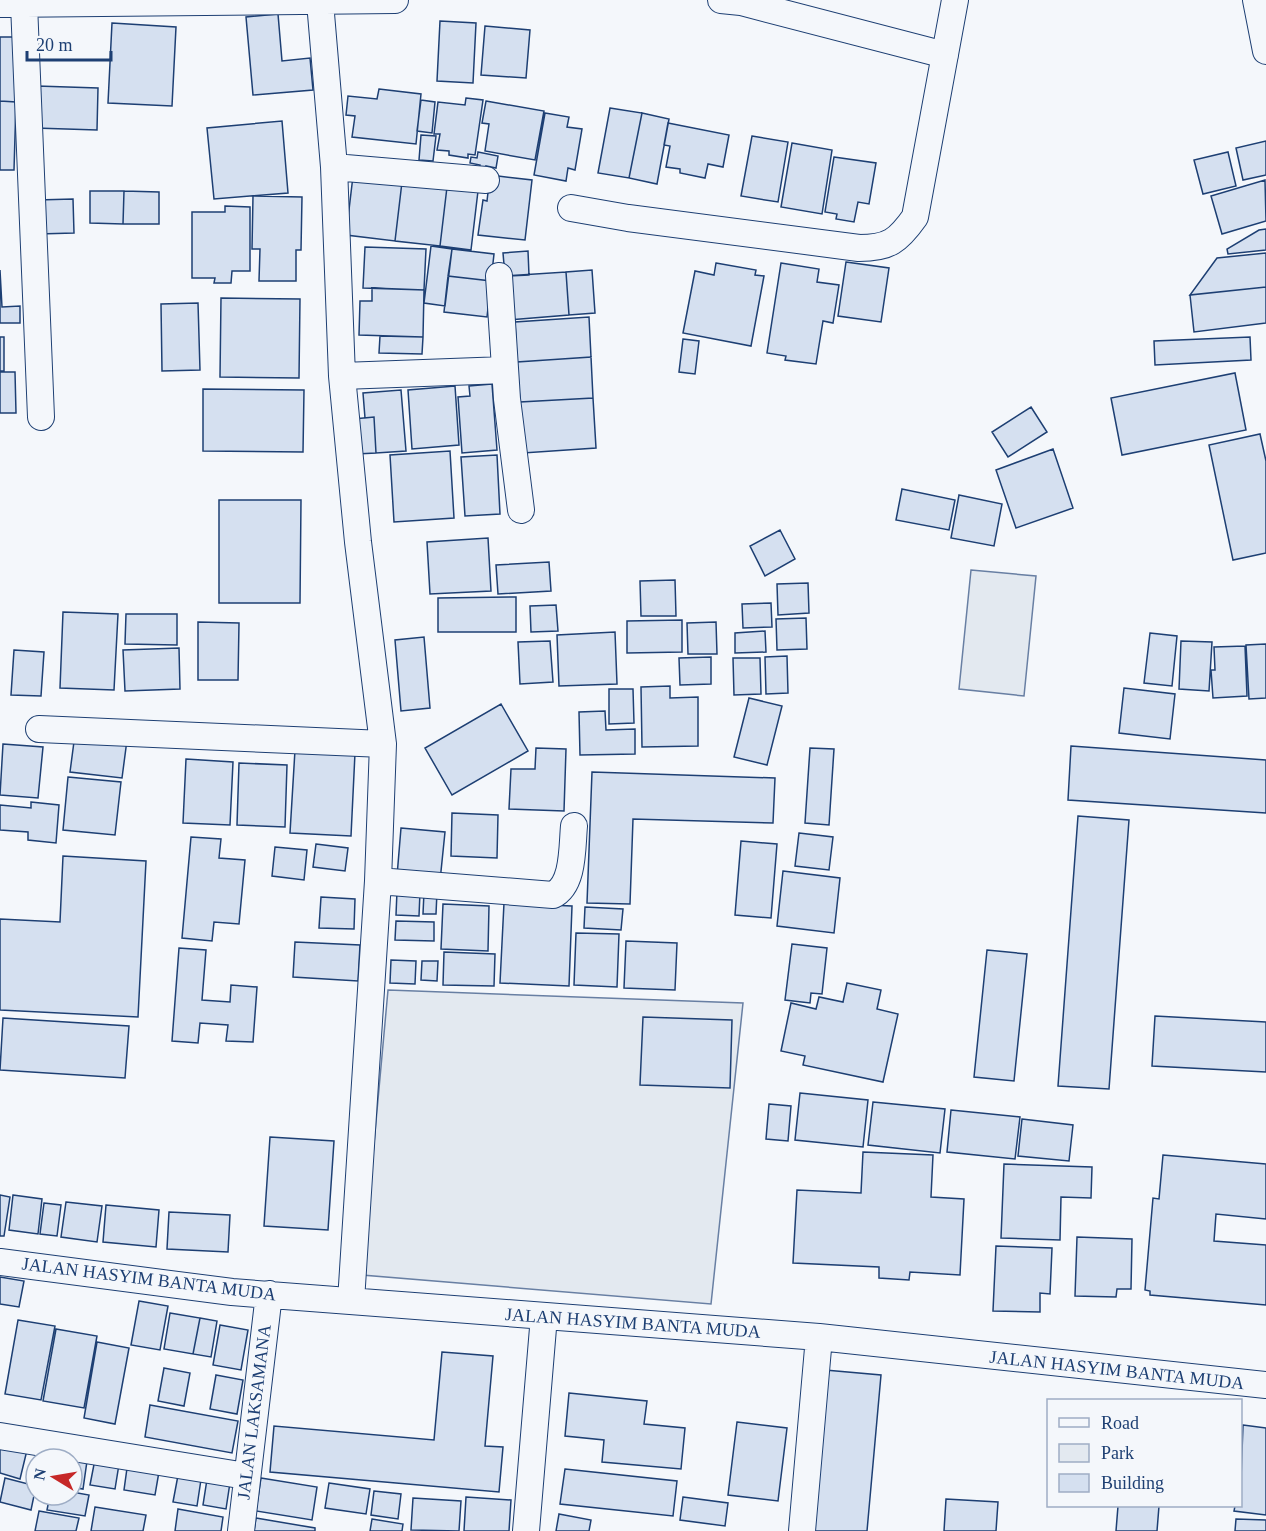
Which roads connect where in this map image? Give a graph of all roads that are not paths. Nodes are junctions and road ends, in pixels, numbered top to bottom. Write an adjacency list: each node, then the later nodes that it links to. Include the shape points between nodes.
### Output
1 (395, 0): 6 (street)
2 (721, 0): 9 (street)
3 (955, 0): 9 (street)
4 (1256, 0): 8 (street)
5 (66, 1): 6 (street); 7 (street)
6 (320, 2): 10 (street)
7 (12, 4): 16 (street)
8 (1264, 36)
9 (945, 55): 12 (street, via 915,217 902,235 882,248)
10 (334, 167): 11 (street); 15 (street)
11 (486, 180)
12 (571, 208)
13 (499, 276): 14 (street)
14 (505, 370): 15 (street); 17 (street)
15 (342, 376): 19 (street)
16 (41, 417)
17 (521, 510)
18 (39, 729): 19 (street)
19 (382, 744): 21 (street)
20 (574, 826): 21 (street, via 571,863 563,885 552,895)
21 (378, 881): 24 (street)
22 (0, 1262): 23 (street, JALAN HASYIM BANTA MUDA)
23 (268, 1294): 24 (street, JALAN HASYIM BANTA MUDA); 29 (street, JALAN LAKSAMANA)
24 (351, 1301): 25 (street, JALAN HASYIM BANTA MUDA)
25 (544, 1316): 26 (street, JALAN HASYIM BANTA MUDA); 31 (street)
26 (819, 1338): 27 (street, JALAN HASYIM BANTA MUDA); 32 (street)
27 (1266, 1385)
28 (0, 1436): 29 (street)
29 (246, 1476): 30 (street, JALAN LAKSAMANA)
30 (241, 1531)
31 (526, 1531)
32 (802, 1531)

